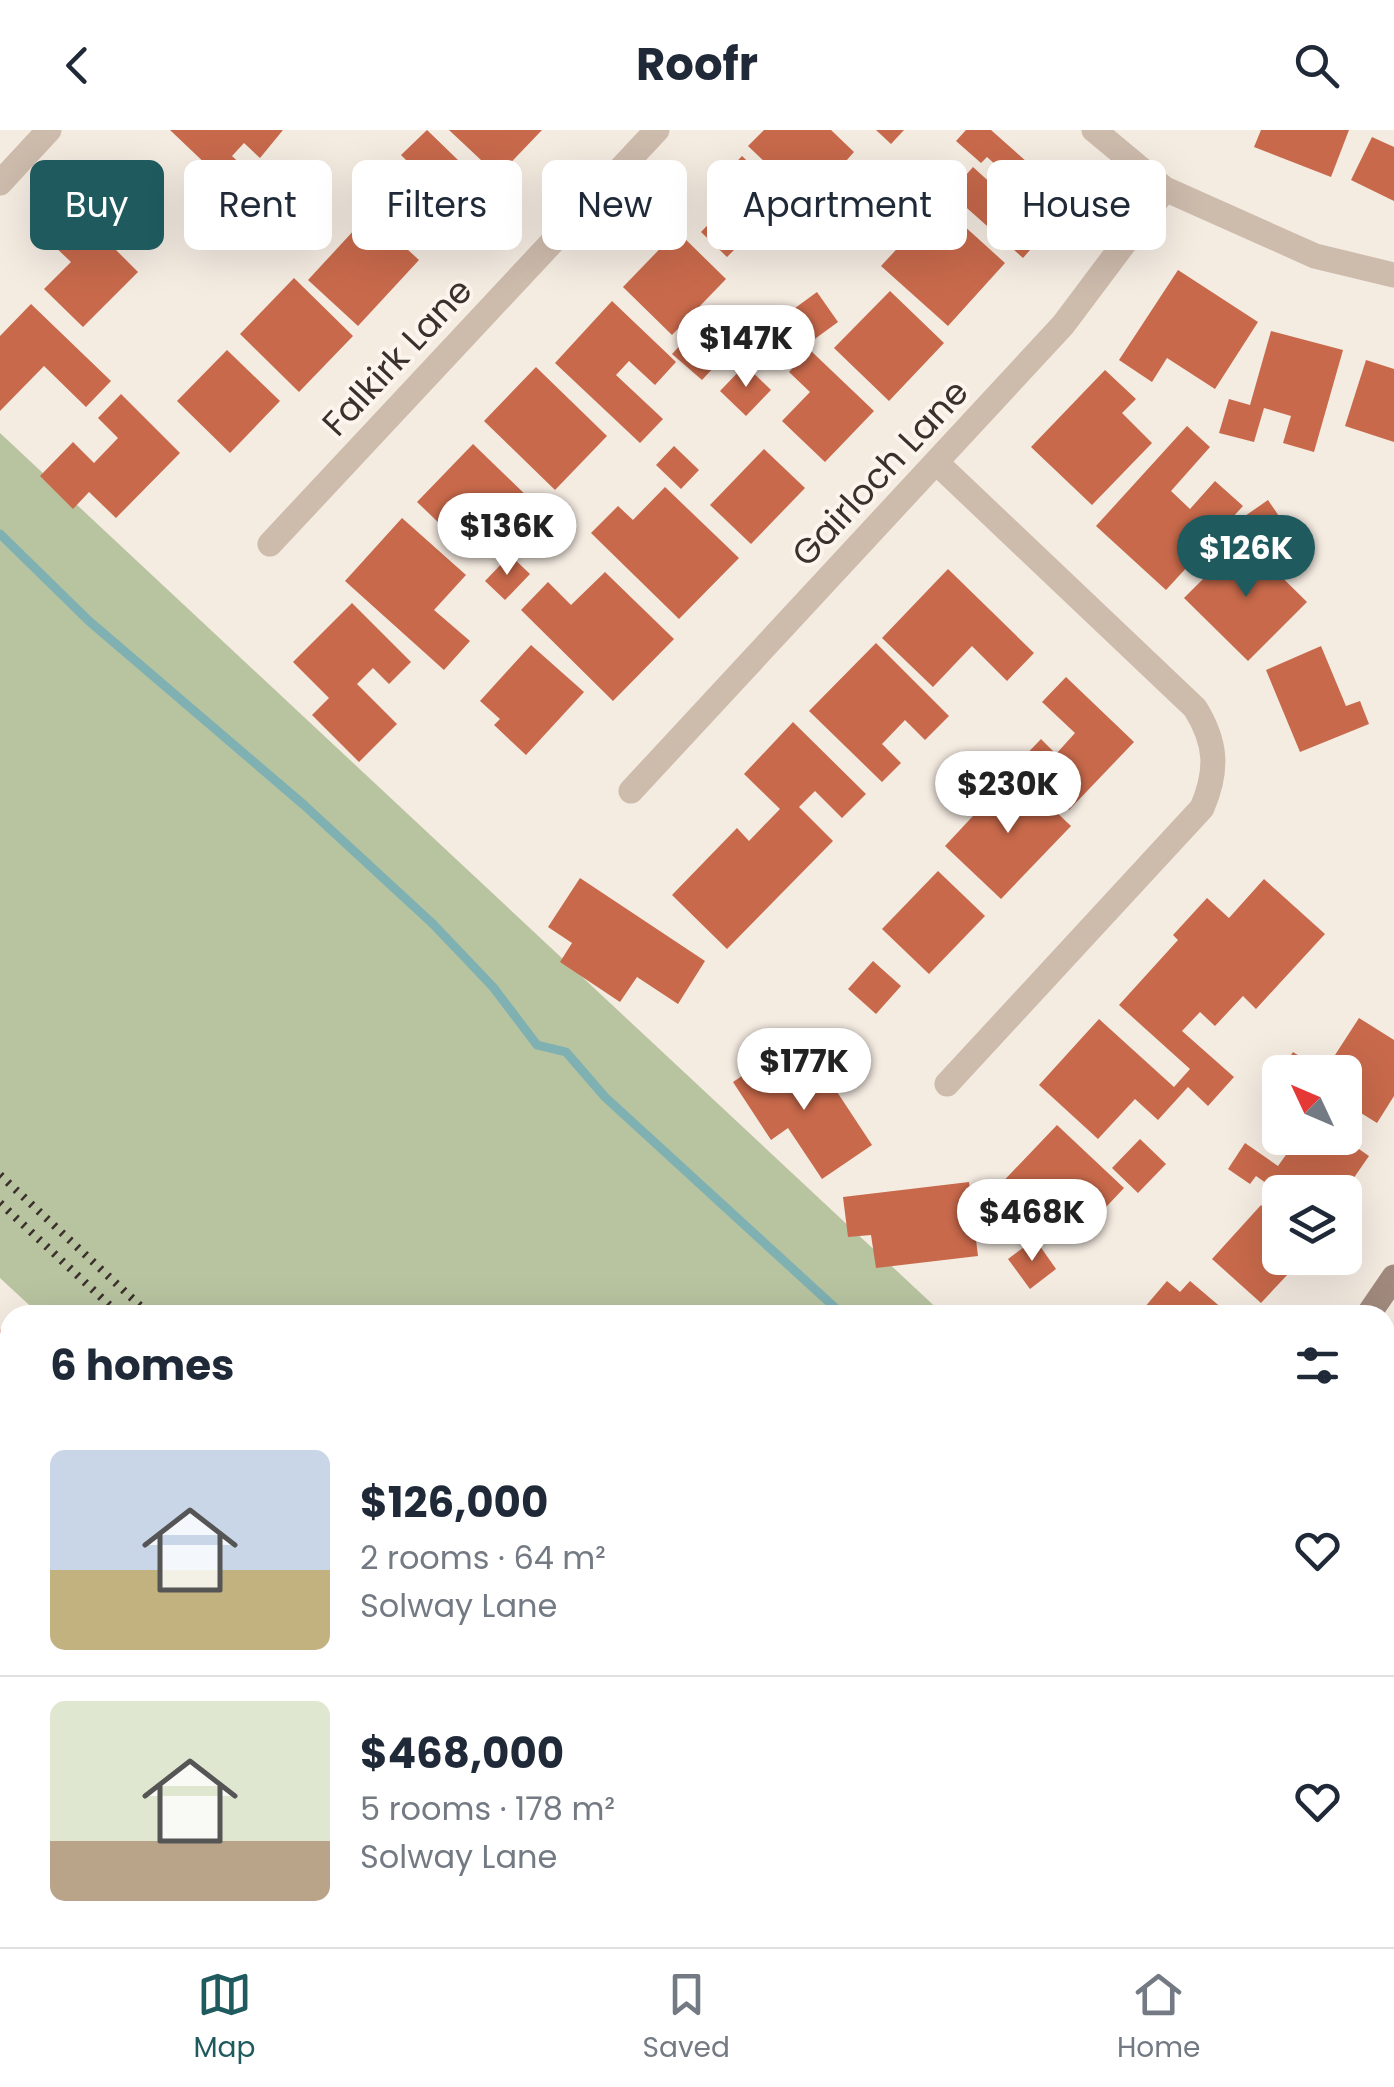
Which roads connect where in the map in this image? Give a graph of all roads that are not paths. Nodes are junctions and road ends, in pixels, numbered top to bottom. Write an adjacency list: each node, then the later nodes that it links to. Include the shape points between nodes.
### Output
1 (50, 130): 5 (street)
2 (657, 130): 10 (street, Falkirk Lane)
3 (1094, 130): 4 (street)
4 (1130, 160)
5 (0, 183)
6 (1166, 189): 8 (street, via 1314,256)
7 (1119, 250): 9 (street, Gairloch Lane, via 1063,325)
8 (1394, 274)
9 (938, 464): 11 (street, Gairloch Lane); 12 (street, via 1195,708 1214,753 1213,782 1202,808)
10 (270, 544)
11 (632, 791)
12 (947, 1084)
13 (1394, 1277): 14 (main road)
14 (1375, 1305)

